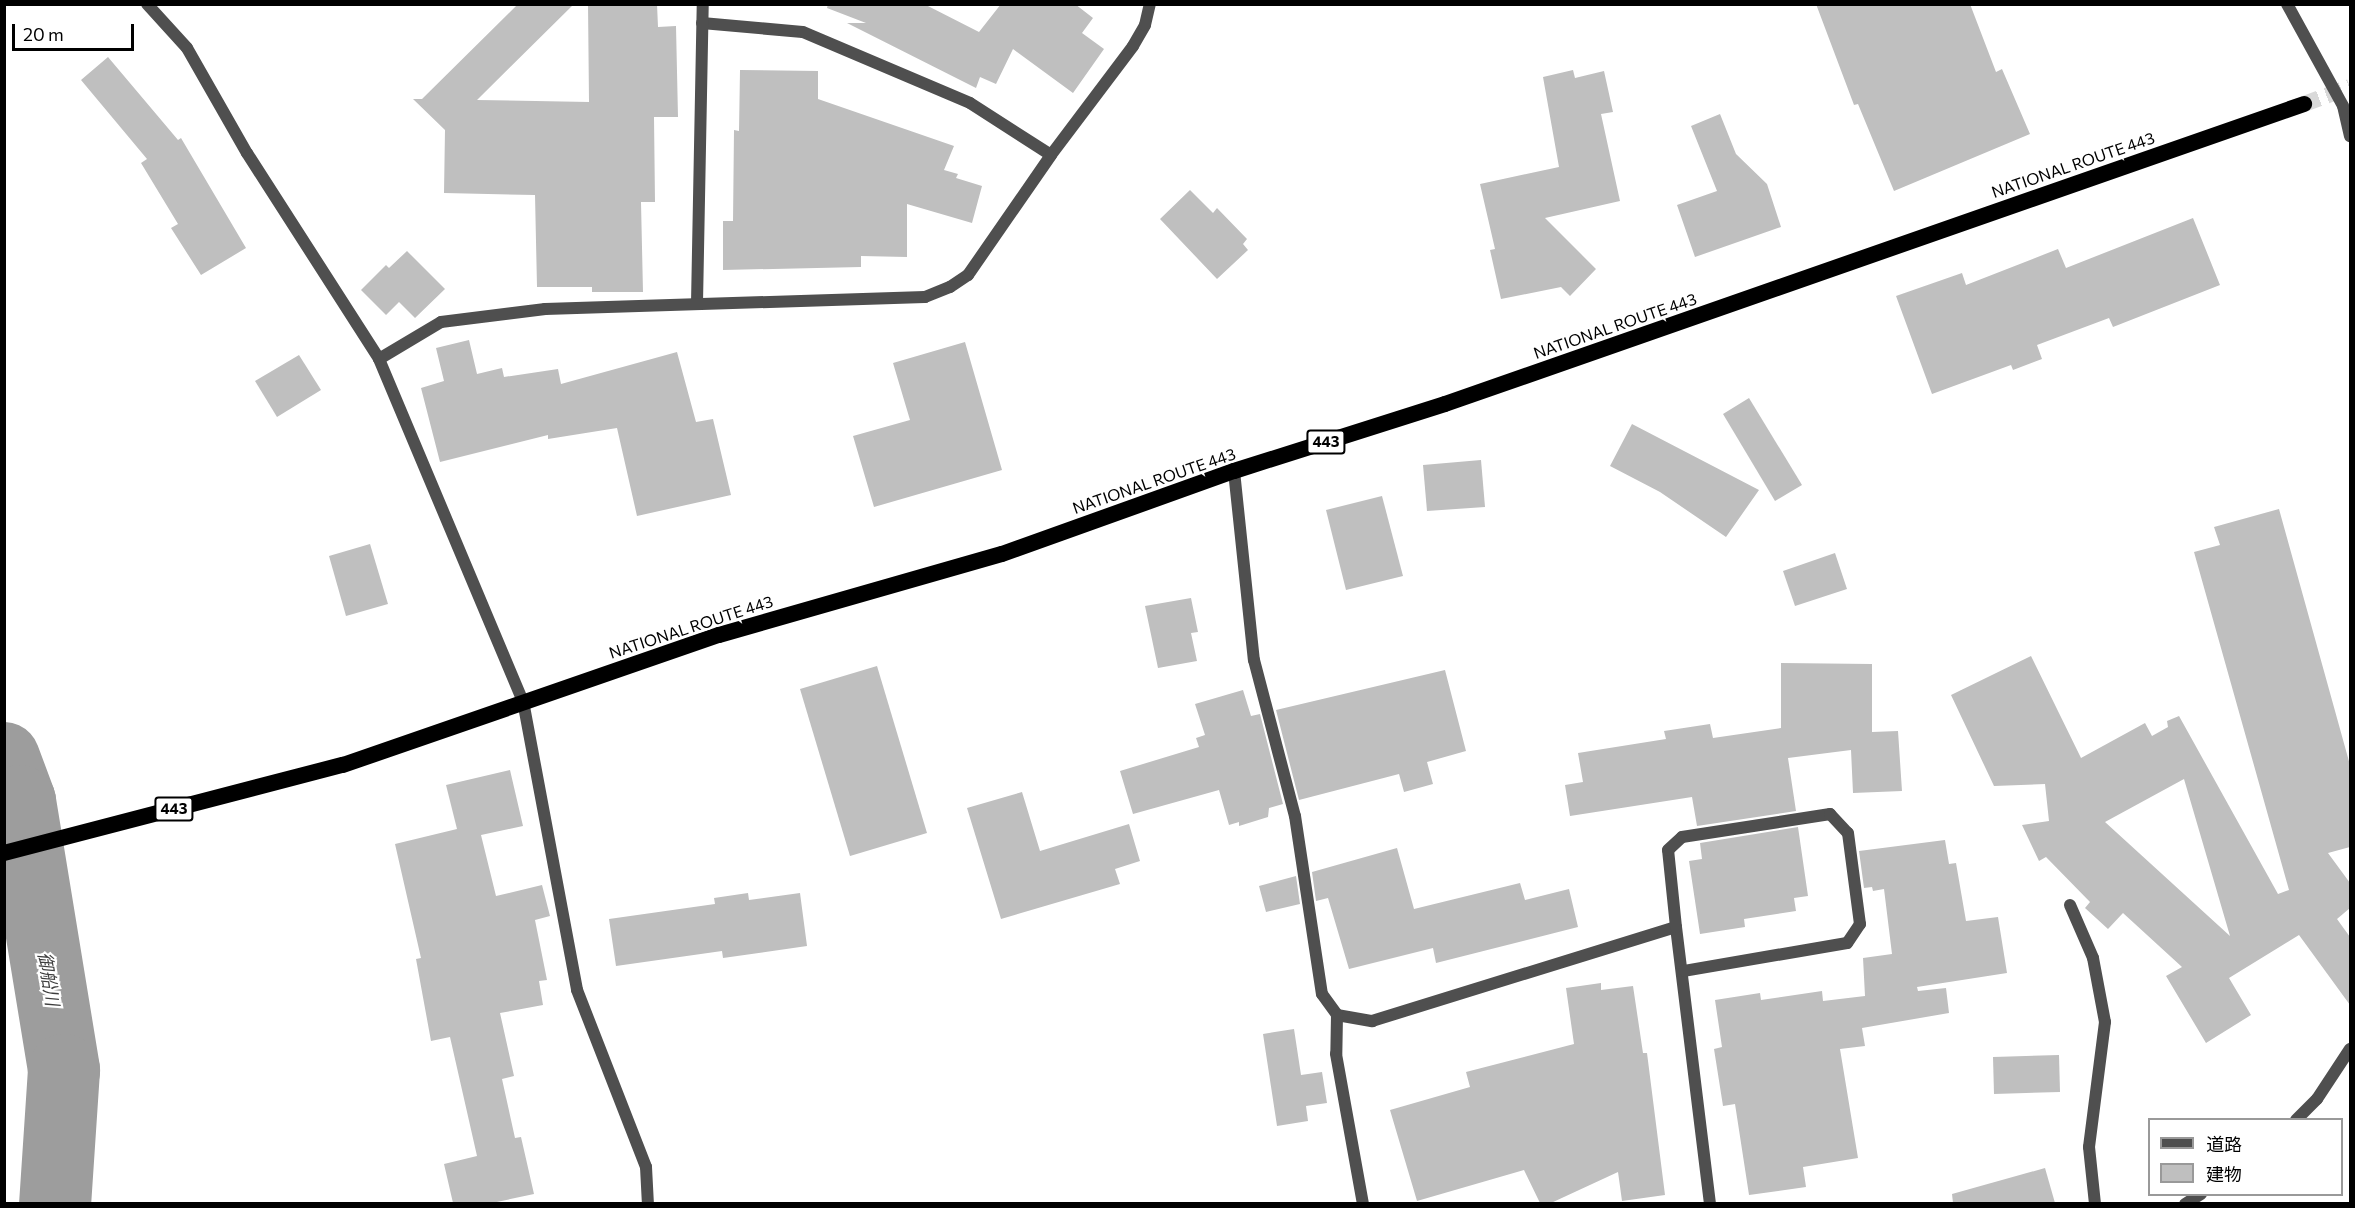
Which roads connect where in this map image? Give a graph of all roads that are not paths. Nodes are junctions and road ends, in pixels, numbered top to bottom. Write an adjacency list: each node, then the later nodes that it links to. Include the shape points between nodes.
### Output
1 (147, 4): 10 (street, via 187,48 247,153)
2 (703, 4): 5 (street)
3 (1150, 4): 8 (street, via 1133,46)
4 (2287, 4): 7 (street, via 2343,106)
5 (702, 23): 8 (street, via 803,32 970,104); 9 (street)
6 (2304, 104): 11 (highway, NATIONAL ROUTE 443 / 443, via 1445,404)
7 (2350, 136)
8 (1050, 155): 9 (street, via 968,275 950,287 925,297)
9 (697, 303): 10 (street, via 545,309 441,322)
10 (380, 359): 12 (street)
11 (1234, 471): 12 (highway, NATIONAL ROUTE 443 / 443, via 1002,554 719,634); 17 (street, via 1254,660 1295,816 1322,993)
12 (523, 701): 13 (highway, NATIONAL ROUTE 443 / 443, via 343,765); 20 (street, via 577,990 646,1167)
13 (4, 853)
14 (2070, 905): 23 (street, via 2093,958 2105,1022 2089,1148)
15 (1676, 927): 16 (street); 16 (street, via 1668,850 1682,837 1830,814 1848,833 1860,924 1847,943); 17 (street, via 1372,1021)
16 (1684, 971): 22 (street)
17 (1337, 1015): 21 (street, via 1336,1054)
18 (2350, 1048): 19 (street, via 2317,1099)
19 (2297, 1118)
20 (648, 1203)
21 (1363, 1203)
22 (1710, 1203)
23 (2095, 1203)

